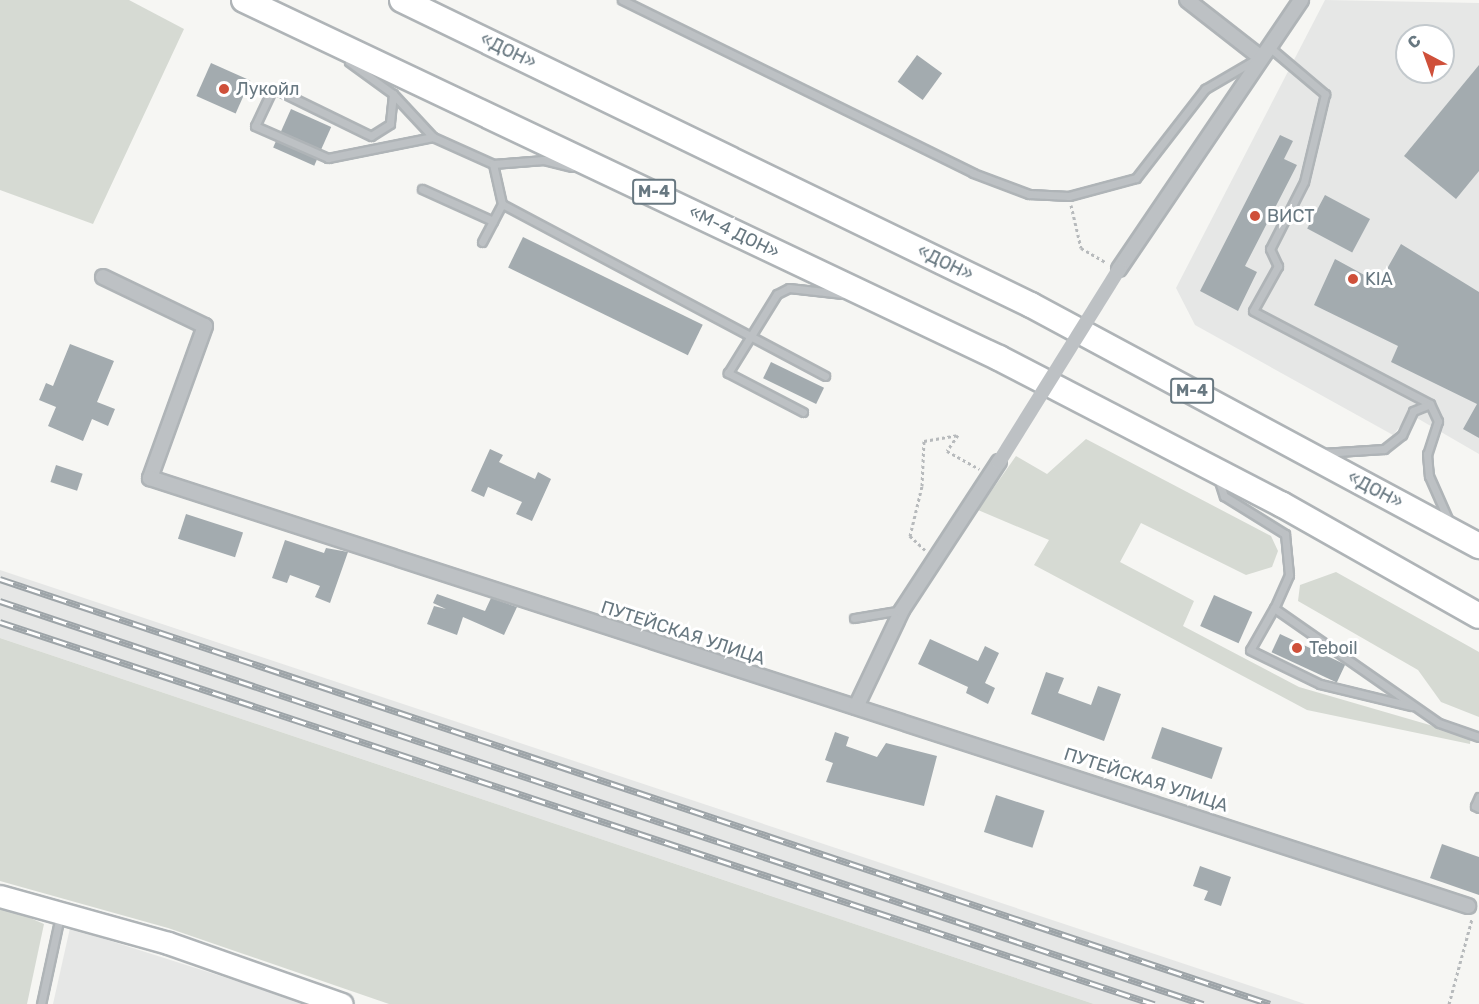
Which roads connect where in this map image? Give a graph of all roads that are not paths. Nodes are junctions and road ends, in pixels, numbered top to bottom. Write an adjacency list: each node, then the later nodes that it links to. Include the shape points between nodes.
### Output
1 (244, 0): 6 (highway, «М-4 ДОН» / М-4)
2 (402, 0): 22 (highway, «ДОН» / М-4, via 1031,305)
3 (622, 0): 7 (lane, via 973,173 1029,194 1069,196 1136,178 1205,89)
4 (1187, 0): 7 (street)
5 (1301, 0): 7 (street)
6 (306, 29): 8 (lane); 11 (highway, «М-4 ДОН» / М-4)
7 (1264, 52): 20 (lane, via 1325,94 1304,182 1269,249 1278,266 1253,311); 26 (street, bridge, via 1119,269)
8 (393, 94): 9 (lane); 9 (lane, via 390,124 371,136 273,88 255,126 328,158)
9 (433, 136): 10 (lane)
10 (494, 164): 11 (lane, via 544,160); 13 (lane)
11 (636, 183): 17 (highway, «М-4 ДОН» / М-4)
12 (422, 189): 14 (lane)
13 (502, 204): 14 (lane); 18 (lane)
14 (493, 221): 15 (lane)
15 (482, 242)
16 (103, 277): 29 (street, ПУТЕЙСКАЯ УЛИЦА, via 205,326 150,478)
17 (866, 297): 18 (lane, via 789,288 770,301); 23 (highway, «М-4 ДОН» / М-4)
18 (748, 335): 19 (lane); 21 (lane, via 728,373)
19 (825, 376)
20 (1430, 404): 22 (lane, via 1413,411 1402,435 1384,448); 24 (lane, via 1438,421 1427,454 1429,476 1440,510)
21 (802, 412)
22 (1309, 454): 24 (highway, «ДОН» / М-4)
23 (1215, 470): 25 (lane, via 1224,496 1285,534 1289,575); 27 (highway, М-4)
24 (1470, 541)
25 (1274, 608): 30 (lane); 30 (lane, via 1250,650 1320,684)
26 (902, 610): 28 (lane); 29 (street)
27 (1479, 616)
28 (854, 618)
29 (856, 707): 35 (street, ПУТЕЙСКАЯ УЛИЦА)
30 (1417, 707): 31 (lane, via 1439,723)
31 (1479, 736)
32 (1479, 797): 33 (lane, via 1475,806)
33 (1479, 808)
34 (0, 896): 36 (main road)
35 (1468, 906)
36 (61, 910): 37 (lane); 38 (main road)
37 (41, 1004)
38 (342, 1004)

